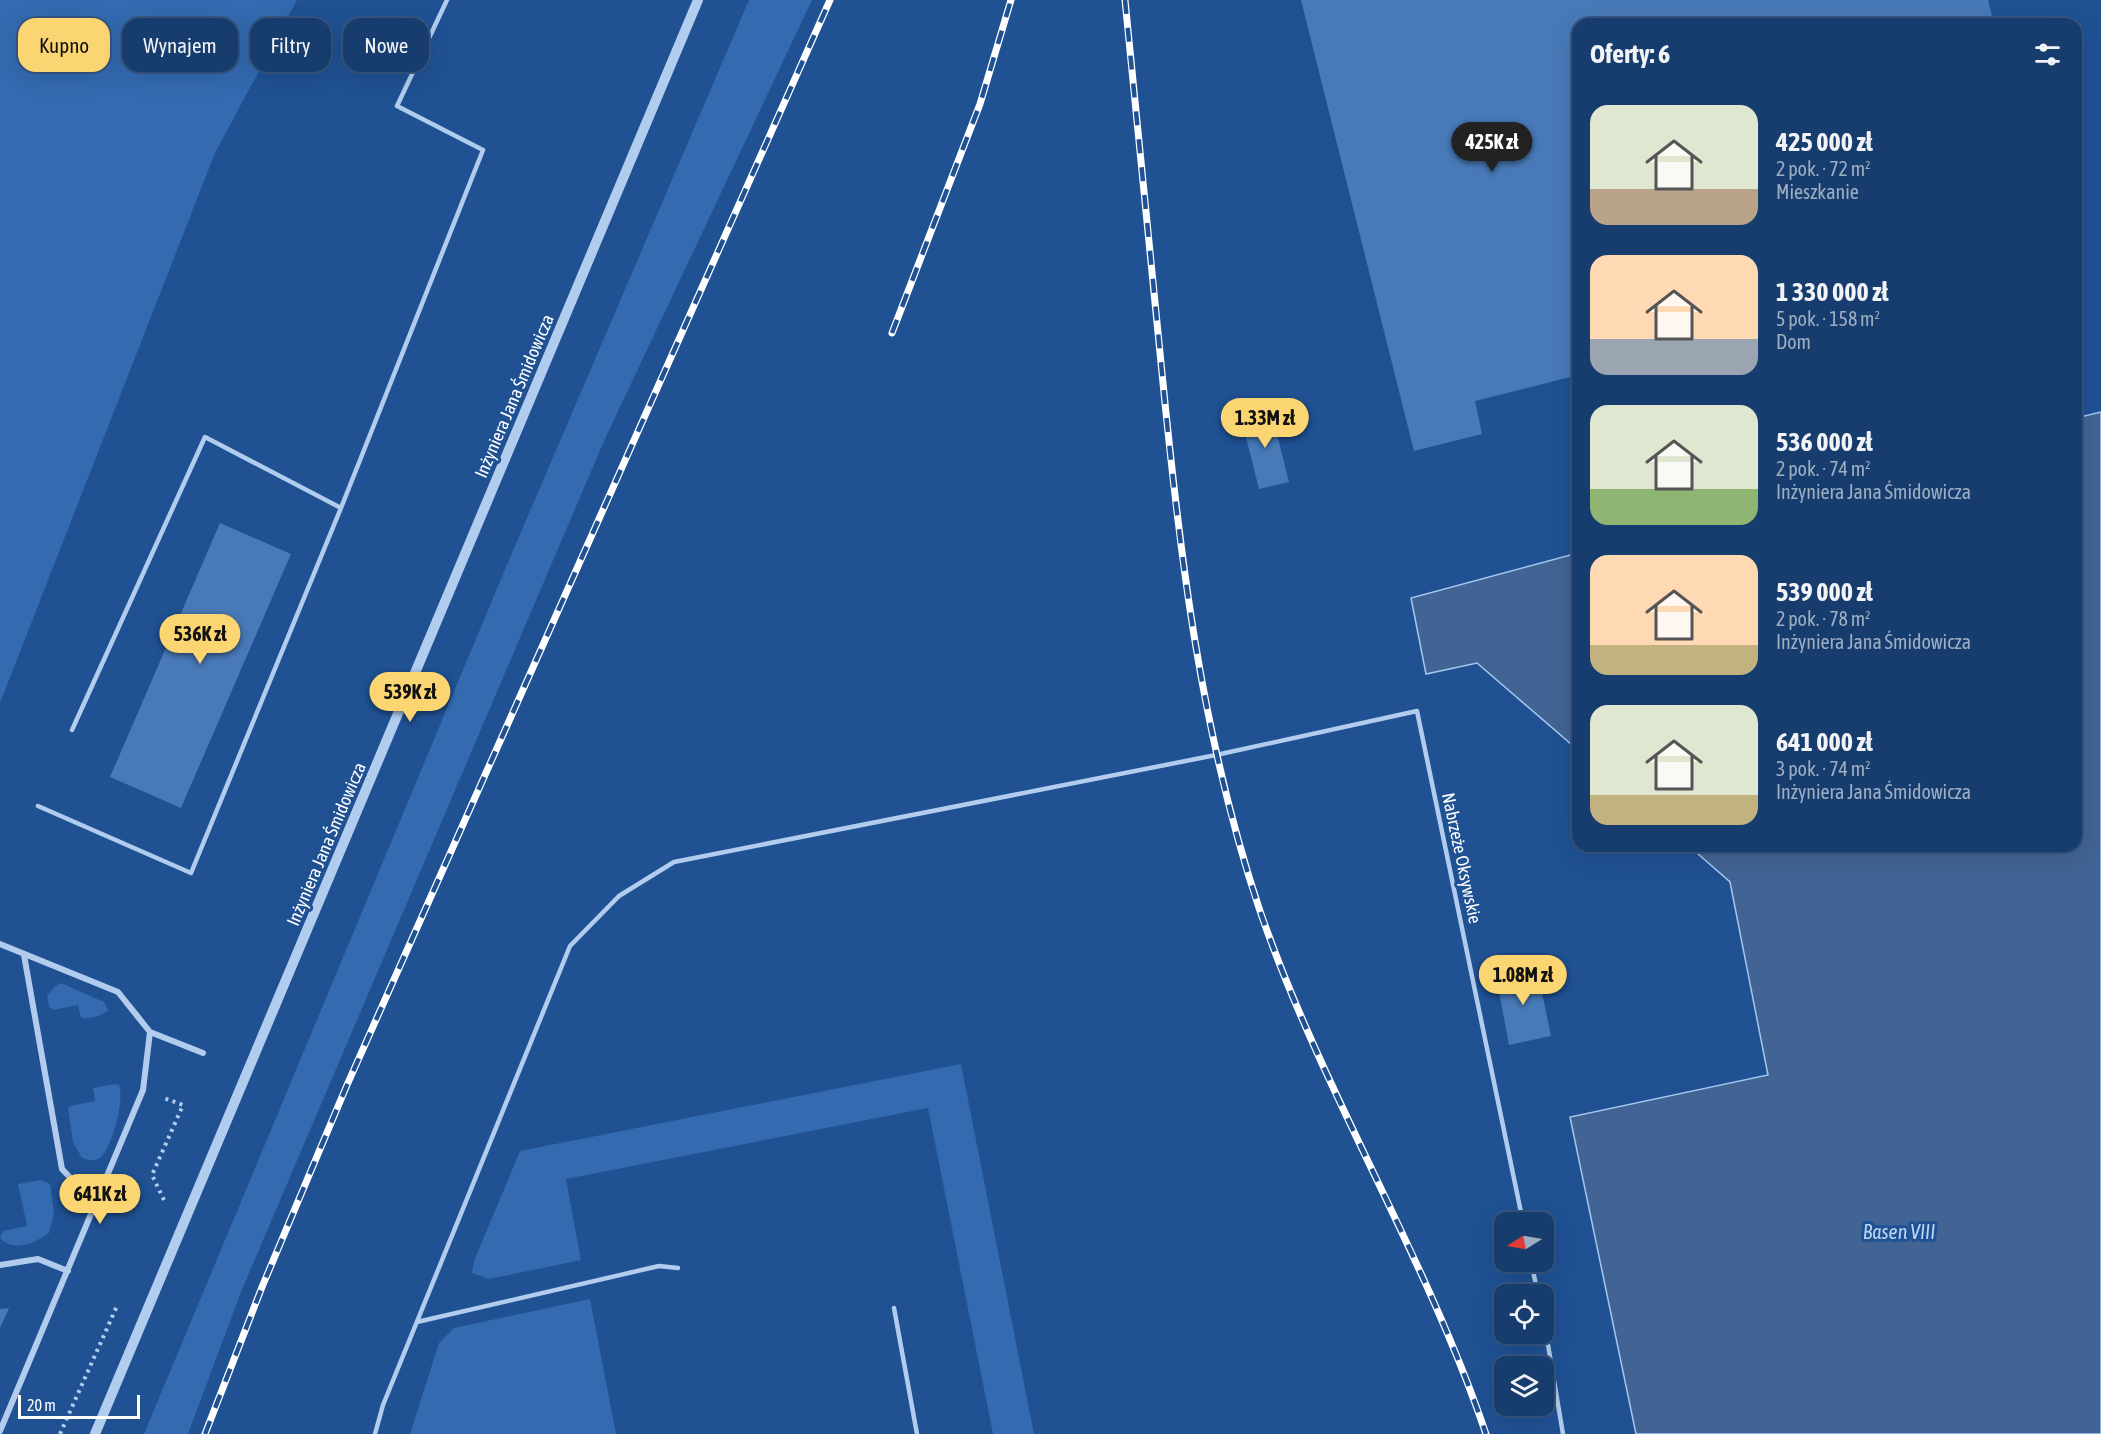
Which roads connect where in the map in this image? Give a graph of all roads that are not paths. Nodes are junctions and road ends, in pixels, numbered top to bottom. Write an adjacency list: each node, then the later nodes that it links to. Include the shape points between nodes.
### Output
1 (447, 0): 3 (lane, via 397,106 483,150)
2 (698, 0): 19 (street, Inżyniera Jana Śmidowicza)
3 (341, 508): 4 (lane, via 205,437); 5 (lane, via 191,873)
4 (72, 730)
5 (38, 806)
6 (0, 944): 7 (street)
7 (24, 955): 8 (street, via 118,992); 10 (street, via 62,1169)
8 (150, 1032): 9 (street); 10 (street, via 143,1090)
9 (203, 1053)
10 (96, 1205): 14 (street)
11 (1521, 1212): 16 (lane, Nabrzeże Oksywskie, via 1417,711 1216,755 674,862 618,896 570,946)
12 (0, 1265): 14 (street, via 38,1259)
13 (678, 1268): 16 (lane, via 659,1266)
14 (68, 1271): 18 (street)
15 (894, 1308): 21 (lane)
16 (417, 1322): 20 (lane)
17 (1548, 1344): 22 (lane)
18 (0, 1431)
19 (95, 1434)
20 (375, 1434)
21 (917, 1434)
22 (1563, 1434)

